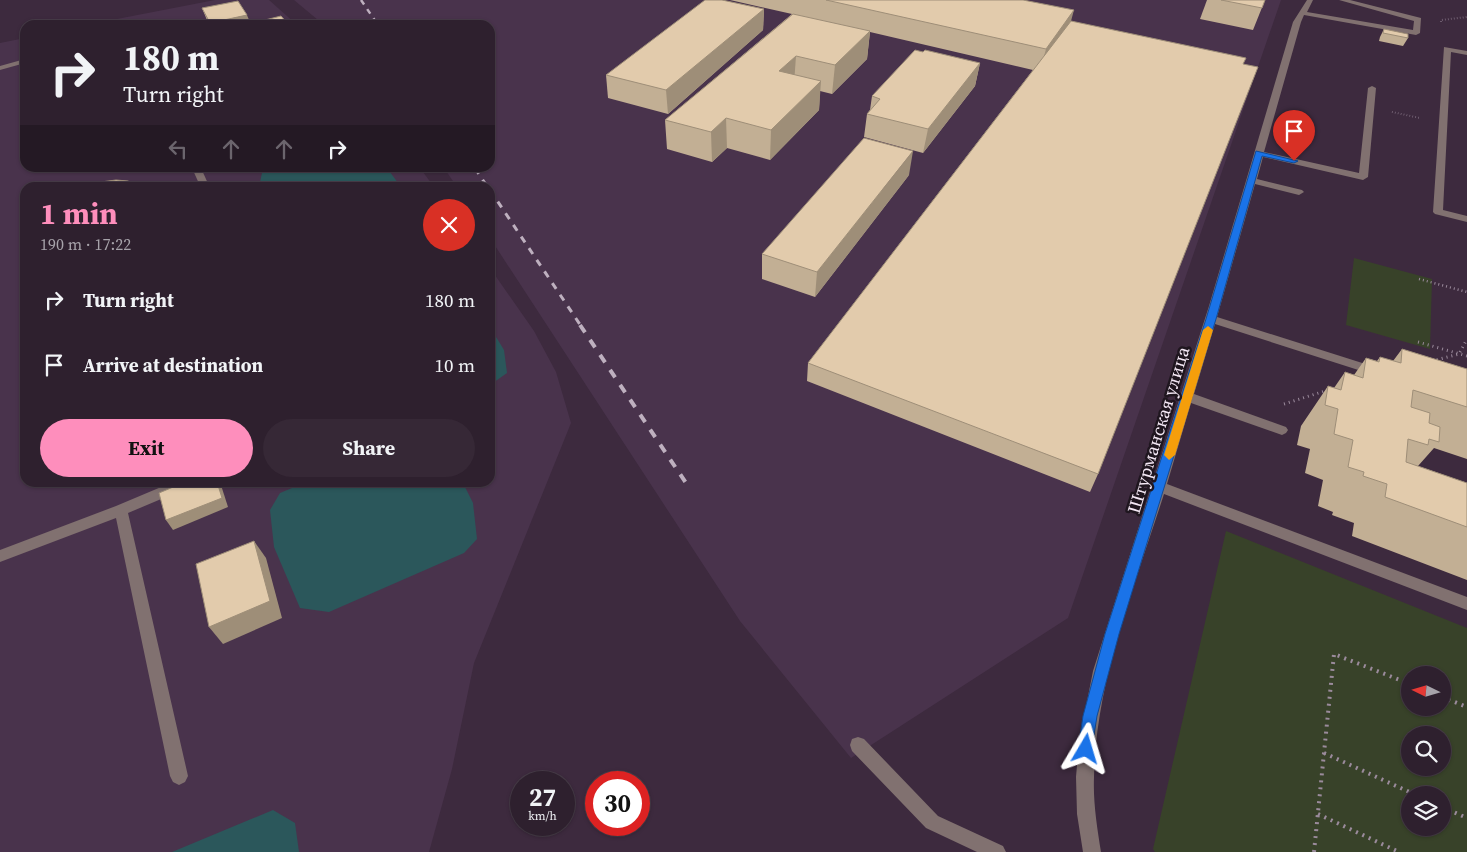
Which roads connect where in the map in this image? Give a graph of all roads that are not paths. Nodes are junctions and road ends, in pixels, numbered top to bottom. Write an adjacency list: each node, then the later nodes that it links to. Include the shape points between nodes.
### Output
1 (1310, 0): 3 (street, Штурманская улица)
2 (1342, 0): 3 (street, via 1418,20 1416,33)
3 (1300, 18): 8 (street, Штурманская улица)
4 (1467, 53): 11 (street, via 1447,49 1438,212)
5 (20, 63): 6 (street)
6 (0, 68)
7 (1372, 88): 8 (street, via 1363,177)
8 (1259, 153): 9 (street, Штурманская улица)
9 (1251, 180): 10 (street); 12 (street, Штурманская улица)
10 (1299, 192)
11 (1467, 219)
12 (1211, 319): 13 (street); 14 (street, Штурманская улица)
13 (1390, 376)
14 (1188, 397): 15 (street); 17 (street, Штурманская улица)
15 (1282, 430)
16 (175, 487): 18 (street)
17 (1160, 487): 20 (street); 24 (street, Штурманская улица, via 1112,634 1090,716 1084,765 1085,821)
18 (121, 510): 19 (street); 22 (street)
19 (0, 556)
20 (1467, 604)
21 (858, 745): 23 (street, via 932,822)
22 (179, 776)
23 (998, 852)
24 (1092, 852)

